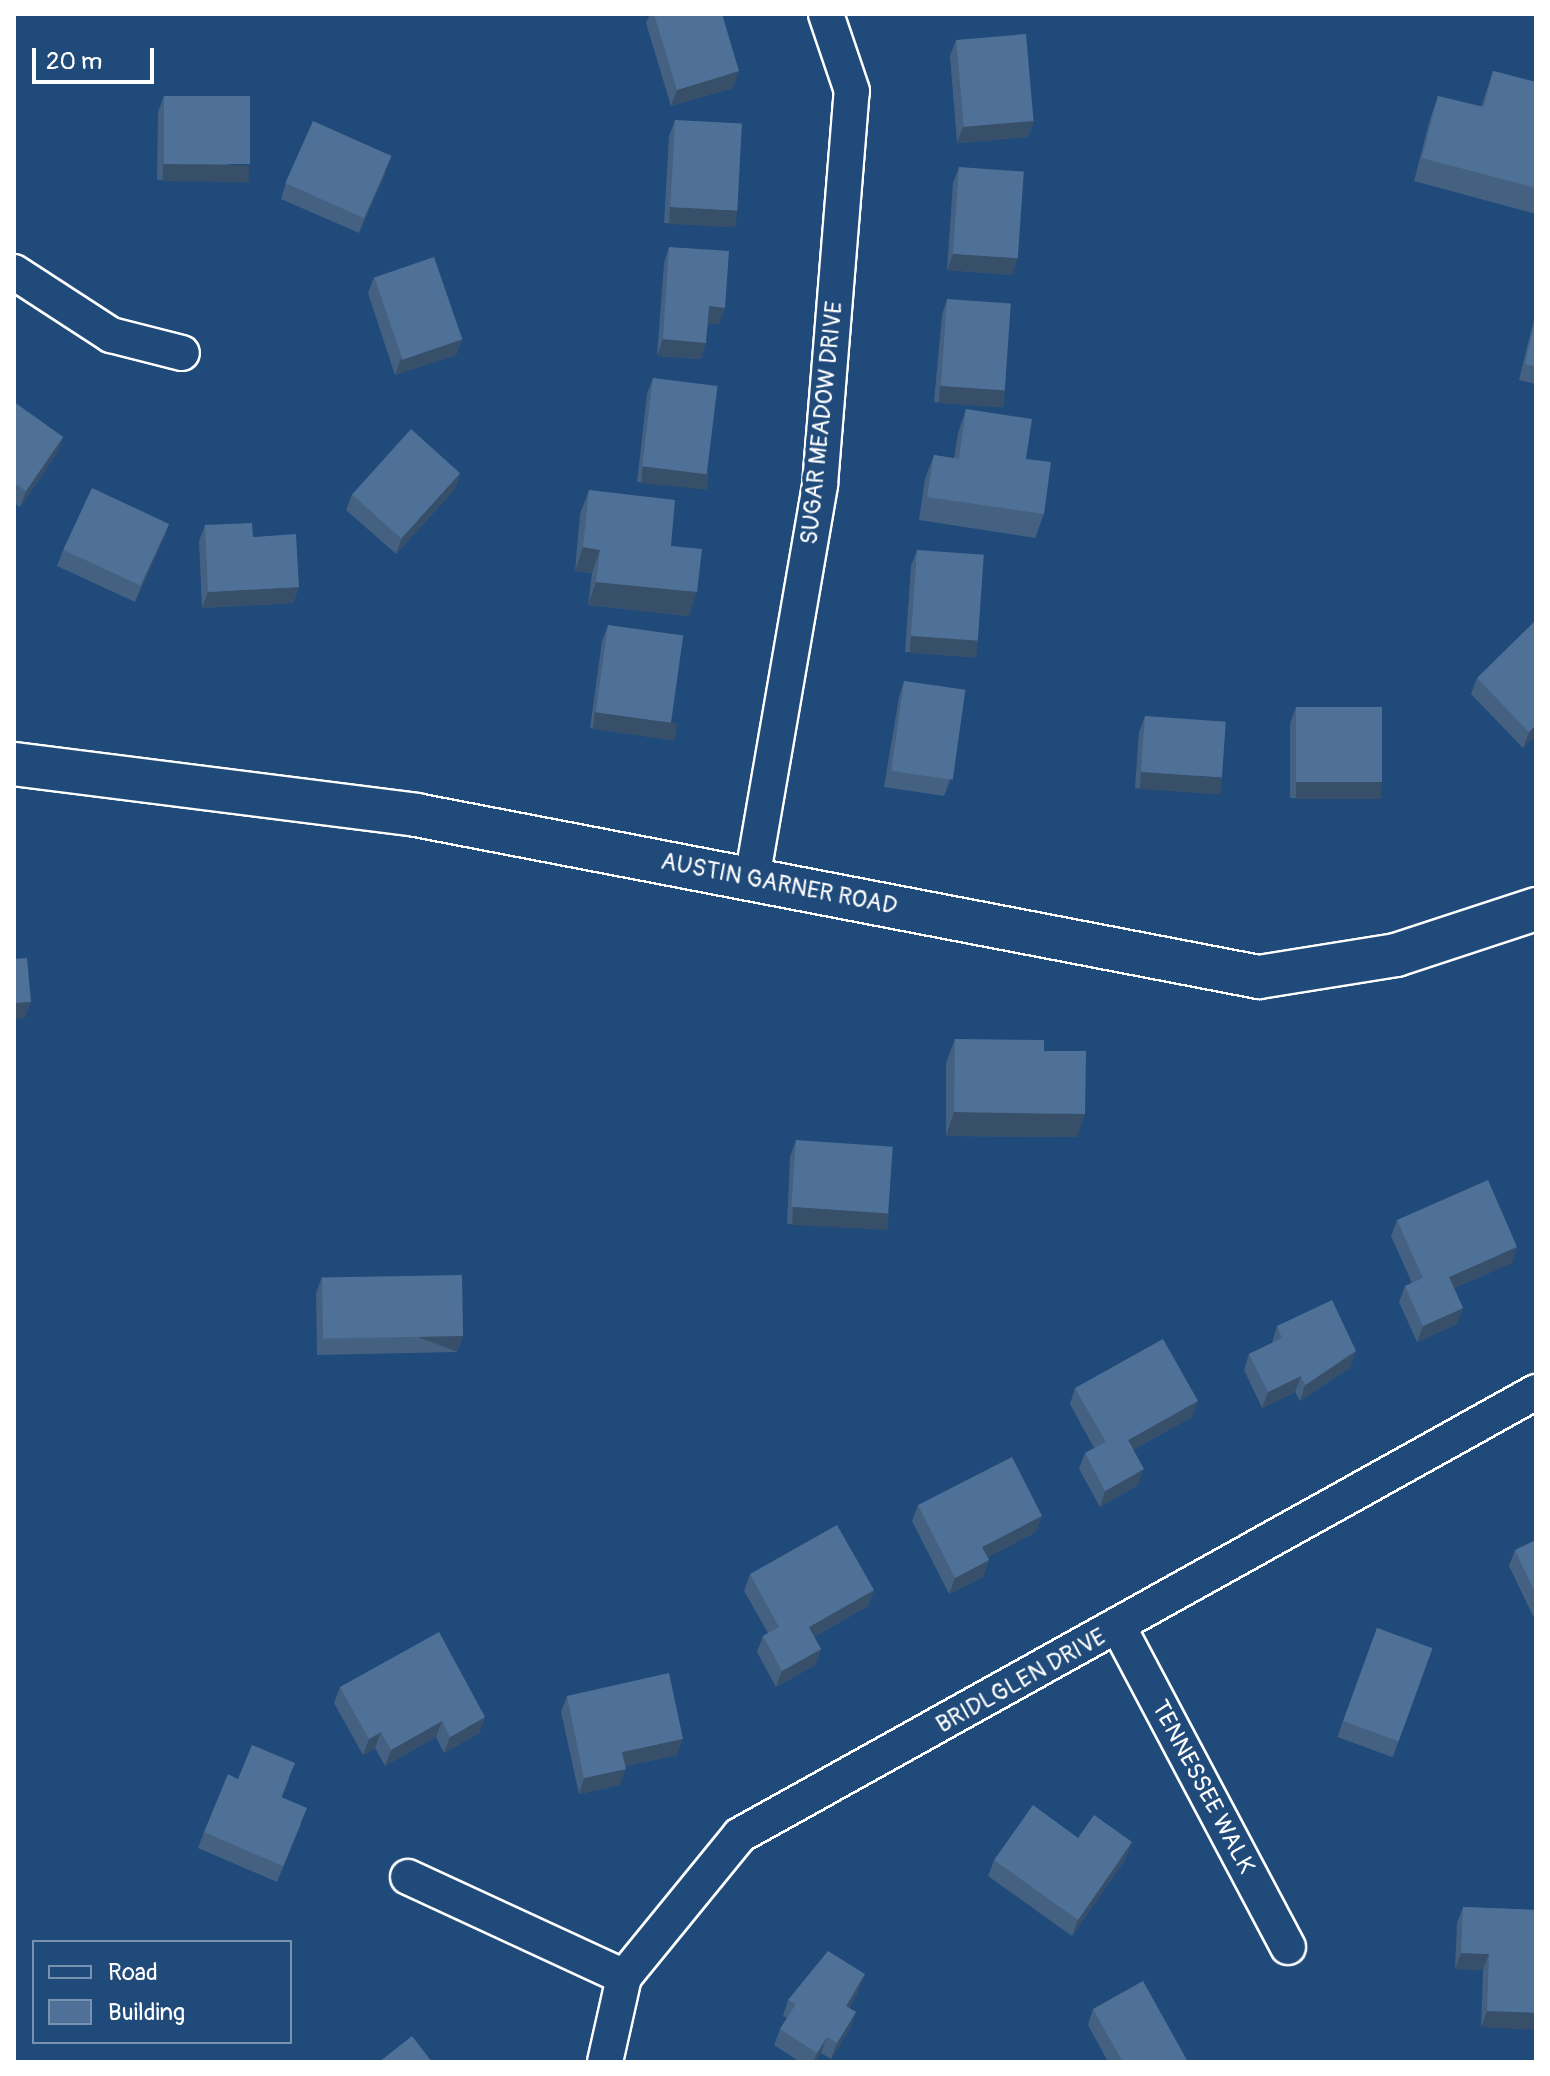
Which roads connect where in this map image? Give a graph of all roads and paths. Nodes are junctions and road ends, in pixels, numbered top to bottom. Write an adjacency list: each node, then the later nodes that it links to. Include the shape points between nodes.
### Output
1 (826, 14): 5 (street, SUGAR MEADOW DRIVE, via 852,91 820,485)
2 (14, 272): 3 (street, via 111,335)
3 (182, 353)
4 (14, 764): 5 (street, AUSTIN GARNER ROAD, via 416,815)
5 (752, 879): 6 (street, AUSTIN GARNER ROAD, via 1259,977 1396,955)
6 (1536, 909)
7 (1536, 1392): 8 (street, BRIDLGLEN DRIVE)
8 (1119, 1628): 10 (street, TENNESSEE WALK); 11 (street, BRIDLGLEN DRIVE, via 740,1835)
9 (408, 1877): 11 (street)
10 (1288, 1947)
11 (624, 1977): 12 (street, BRIDLGLEN DRIVE)
12 (605, 2062)

